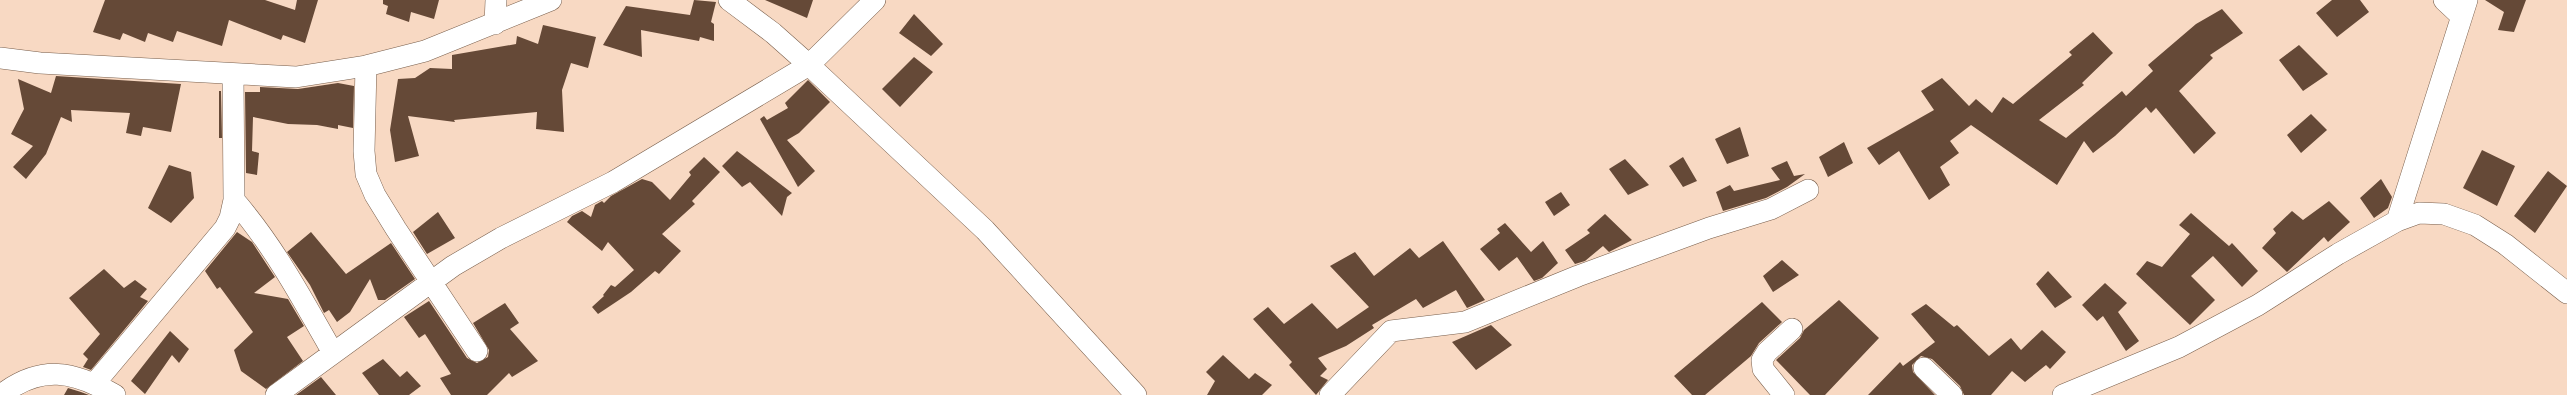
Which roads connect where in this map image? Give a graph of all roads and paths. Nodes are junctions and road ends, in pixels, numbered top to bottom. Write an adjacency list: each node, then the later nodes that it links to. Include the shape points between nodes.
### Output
1 (496, 0): 7 (street)
2 (551, 0): 7 (street)
3 (729, 0): 9 (street, via 773,33)
4 (875, 0): 9 (street)
5 (2444, 0): 6 (street)
6 (2464, 7): 14 (street)
7 (495, 24): 10 (street, via 425,51)
8 (0, 58): 11 (street, via 40,63)
9 (809, 65): 15 (street, via 613,182 501,238); 25 (street, via 985,230)
10 (366, 66): 11 (street, via 296,77); 15 (street, via 366,174 375,195)
11 (233, 75): 13 (street)
12 (1808, 190): 26 (street, via 1771,209 1709,228 1585,273 1465,322 1391,331)
13 (234, 200): 19 (street, via 270,246); 21 (street, via 225,228)
14 (2397, 221): 16 (street, via 2419,213 2444,214 2475,226 2505,244); 29 (street, via 2206,334)
15 (431, 282): 18 (street); 19 (street)
16 (2567, 293)
17 (1792, 329): 27 (street, via 1762,360 1763,368)
18 (477, 351)
19 (333, 353): 24 (street)
20 (1924, 368): 28 (street)
21 (95, 383): 22 (street, via 70,375 31,376); 23 (street)
22 (1, 395)
23 (115, 395)
24 (276, 395)
25 (1136, 395)
26 (1330, 395)
27 (1784, 395)
28 (1952, 395)
29 (2063, 395)

